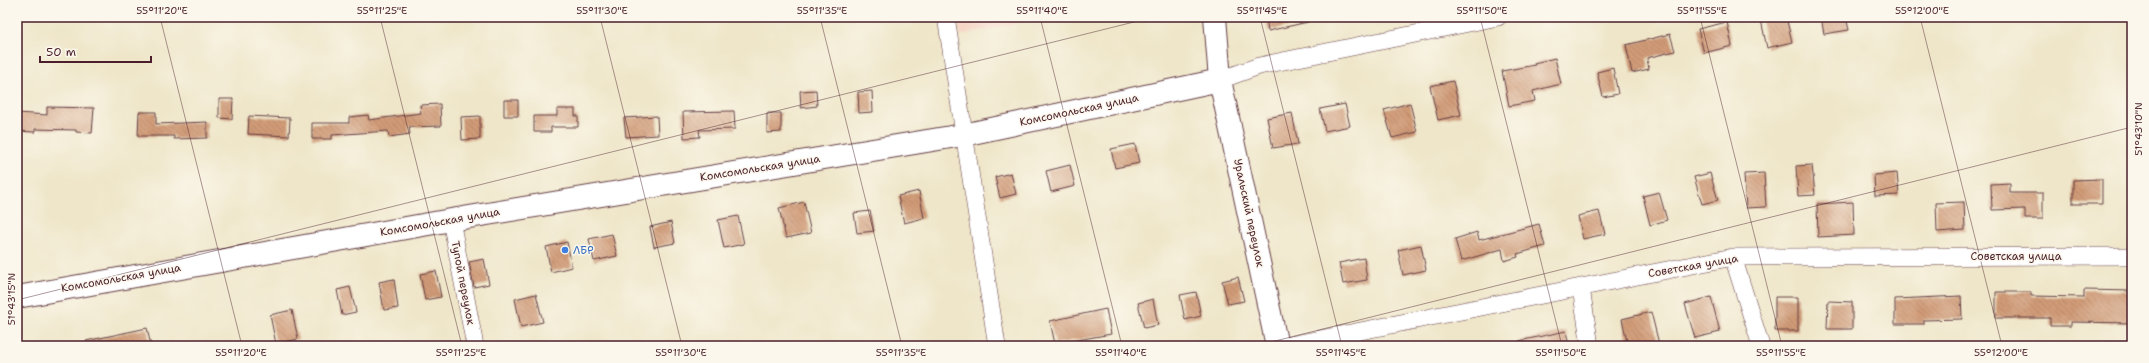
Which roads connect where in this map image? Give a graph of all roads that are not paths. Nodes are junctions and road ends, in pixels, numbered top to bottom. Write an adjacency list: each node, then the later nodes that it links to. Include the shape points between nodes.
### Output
1 (946, 17): 5 (street)
2 (1215, 17): 4 (street, Уральский переулок)
3 (1498, 17): 4 (street, Комсомольская улица, via 1259,66)
4 (1220, 80): 5 (street, Комсомольская улица); 13 (street, Уральский переулок)
5 (963, 135): 6 (street, Комсомольская улица); 12 (street)
6 (451, 220): 10 (street, Комсомольская улица); 11 (street, Тупой переулок)
7 (2132, 256): 8 (street, Советская улица)
8 (1733, 257): 9 (street, Советская улица); 16 (street)
9 (1581, 288): 14 (street, Советская улица); 15 (street)
10 (17, 297)
11 (475, 346)
12 (997, 346)
13 (1277, 346)
14 (1284, 346)
15 (1590, 346)
16 (1761, 346)

